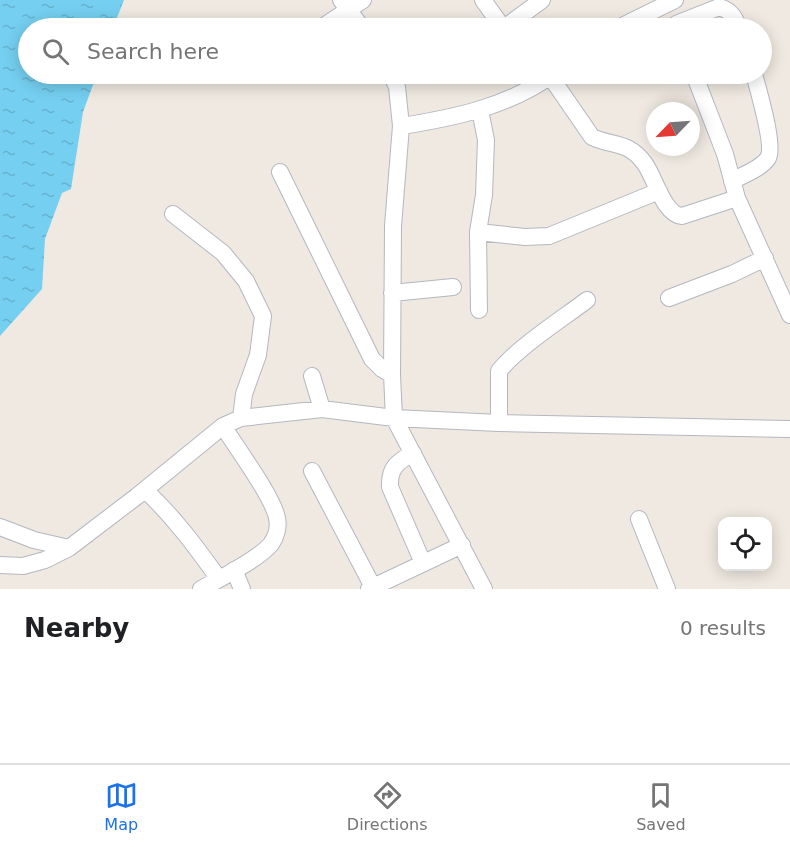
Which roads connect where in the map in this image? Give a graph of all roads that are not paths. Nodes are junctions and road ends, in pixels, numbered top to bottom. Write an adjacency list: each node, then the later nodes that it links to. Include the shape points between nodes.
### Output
1 (363, 0): 5 (street)
2 (483, 0): 8 (street)
3 (542, 0): 9 (street)
4 (670, 1): 10 (street); 11 (street)
5 (344, 5): 6 (street); 7 (street)
6 (331, 18)
7 (354, 18)
8 (496, 18)
9 (517, 18)
10 (637, 18)
11 (675, 18)
12 (695, 18): 13 (street, via 719,7 726,8)
13 (734, 18)
14 (396, 84): 20 (street)
15 (525, 84): 19 (street, via 509,99)
16 (558, 84): 23 (street, via 592,137 634,151)
17 (698, 84): 22 (street)
18 (756, 84): 22 (street, via 771,151 763,163)
19 (480, 110): 20 (street); 26 (street, via 486,156)
20 (401, 126): 29 (street)
21 (280, 172): 34 (street, via 372,359)
22 (732, 181): 24 (street)
23 (659, 191): 24 (street, via 676,216); 26 (street, via 549,236)
24 (737, 198): 27 (street)
25 (173, 214): 37 (street, via 223,253 246,281 263,316 258,355 244,394)
26 (478, 232): 32 (street)
27 (765, 258): 30 (street); 33 (street)
28 (453, 287): 29 (street)
29 (392, 293): 34 (street)
30 (669, 298)
31 (587, 300): 39 (street, via 499,371)
32 (479, 310)
33 (790, 315)
34 (392, 375): 38 (street)
35 (312, 376): 36 (street)
36 (322, 409): 37 (street); 38 (street)
37 (241, 418): 40 (street)
38 (394, 418): 39 (street); 42 (street)
39 (499, 423): 41 (street)
40 (223, 426): 44 (street); 51 (street, via 277,517 277,533 270,544)
41 (790, 429)
42 (412, 453): 47 (street); 49 (street, via 393,467 390,487)
43 (312, 471): 52 (street)
44 (145, 490): 48 (street); 51 (street)
45 (639, 519): 56 (street)
46 (0, 527): 48 (street)
47 (462, 546): 49 (street); 55 (street)
48 (69, 548): 50 (street, via 23,566)
49 (423, 563): 52 (street)
50 (0, 565)
51 (226, 574): 53 (street); 54 (street)
52 (372, 588)
53 (201, 589)
54 (242, 589)
55 (484, 589)
56 (667, 589)

